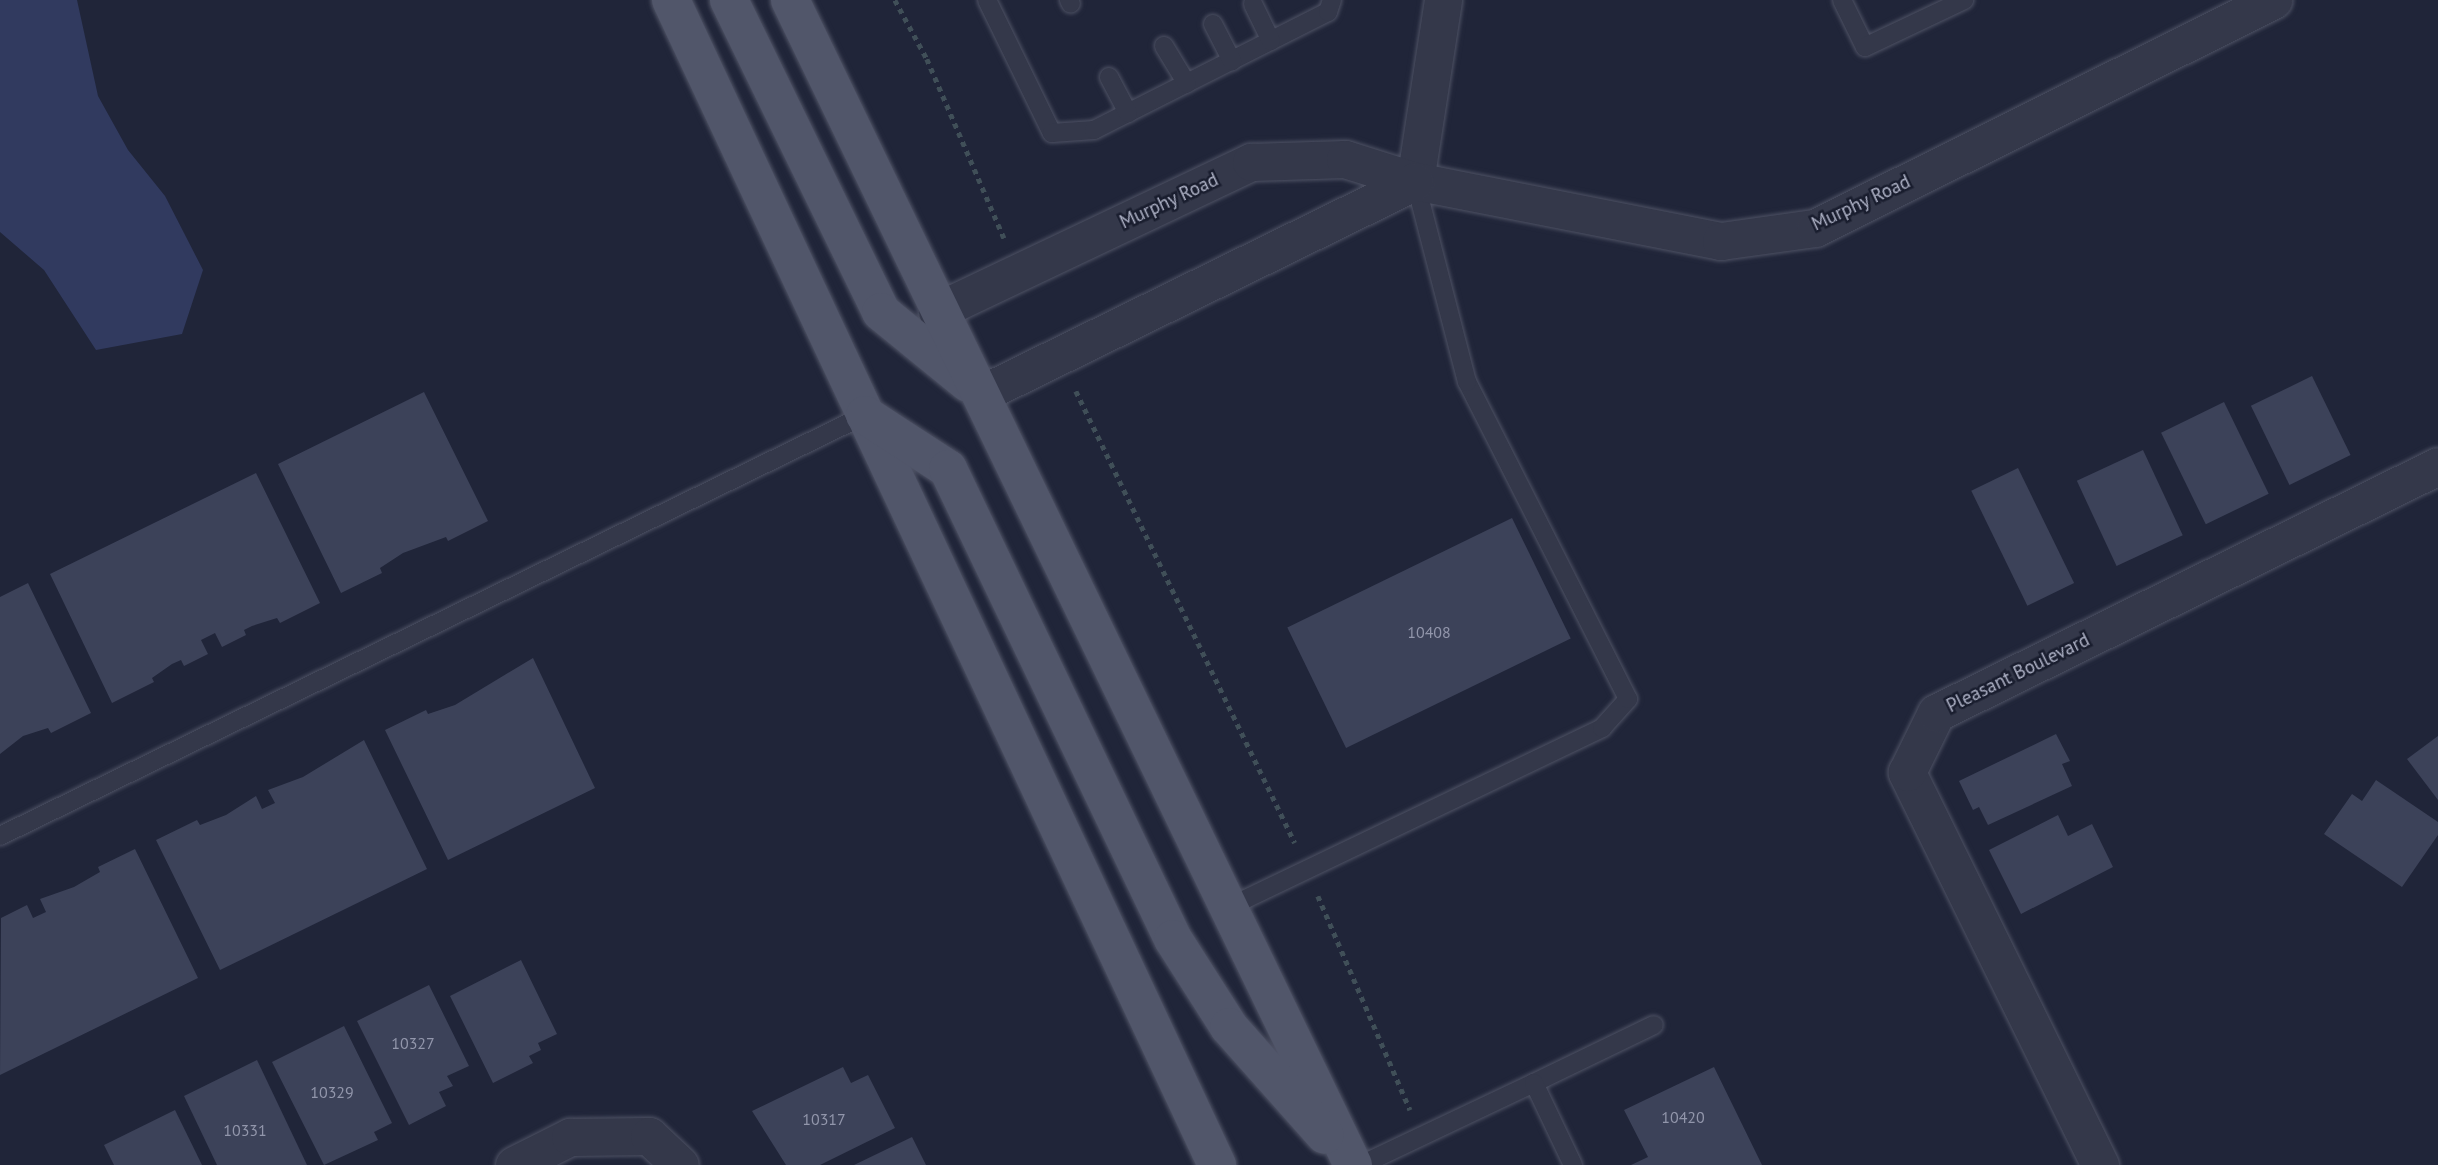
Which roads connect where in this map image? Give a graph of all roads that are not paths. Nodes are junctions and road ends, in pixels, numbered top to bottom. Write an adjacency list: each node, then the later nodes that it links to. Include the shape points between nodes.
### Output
1 (671, 0): 21 (main road)
2 (729, 0): 20 (main road, via 881,312)
3 (790, 0): 19 (main road)
4 (1332, 0): 12 (lane, via 1328,12)
5 (1443, 0): 18 (street)
6 (1842, 0): 7 (lane, via 1865,47)
7 (1964, 0)
8 (2273, 0): 18 (street, Murphy Road, via 1815,228 1721,241)
9 (994, 3): 17 (lane, via 1052,133 1094,130)
10 (1253, 4): 12 (lane)
11 (1213, 24): 14 (lane)
12 (1271, 41): 14 (lane)
13 (1164, 46): 16 (lane)
14 (1232, 61): 16 (lane)
15 (1109, 77): 17 (lane)
16 (1187, 84): 17 (lane)
17 (1128, 113)
18 (1415, 181): 19 (street, Murphy Road, via 1345,159 1251,162); 20 (street); 24 (lane, via 1467,382 1628,699 1602,728)
19 (937, 311): 20 (main road)
20 (981, 394): 24 (main road)
21 (865, 415): 23 (lane); 29 (main road); 30 (main road, via 948,469 1173,939 1229,1027)
22 (2438, 466): 33 (street, Pleasant Boulevard, via 1936,713 1907,772)
23 (0, 836)
24 (1229, 907): 30 (main road)
25 (1654, 1025): 26 (lane)
26 (1534, 1083): 31 (lane); 32 (lane)
27 (514, 1165): 28 (street, via 570,1137 649,1136)
28 (680, 1165)
29 (1217, 1165)
30 (1352, 1165)
31 (1361, 1165)
32 (1573, 1165)
33 (2100, 1165)

